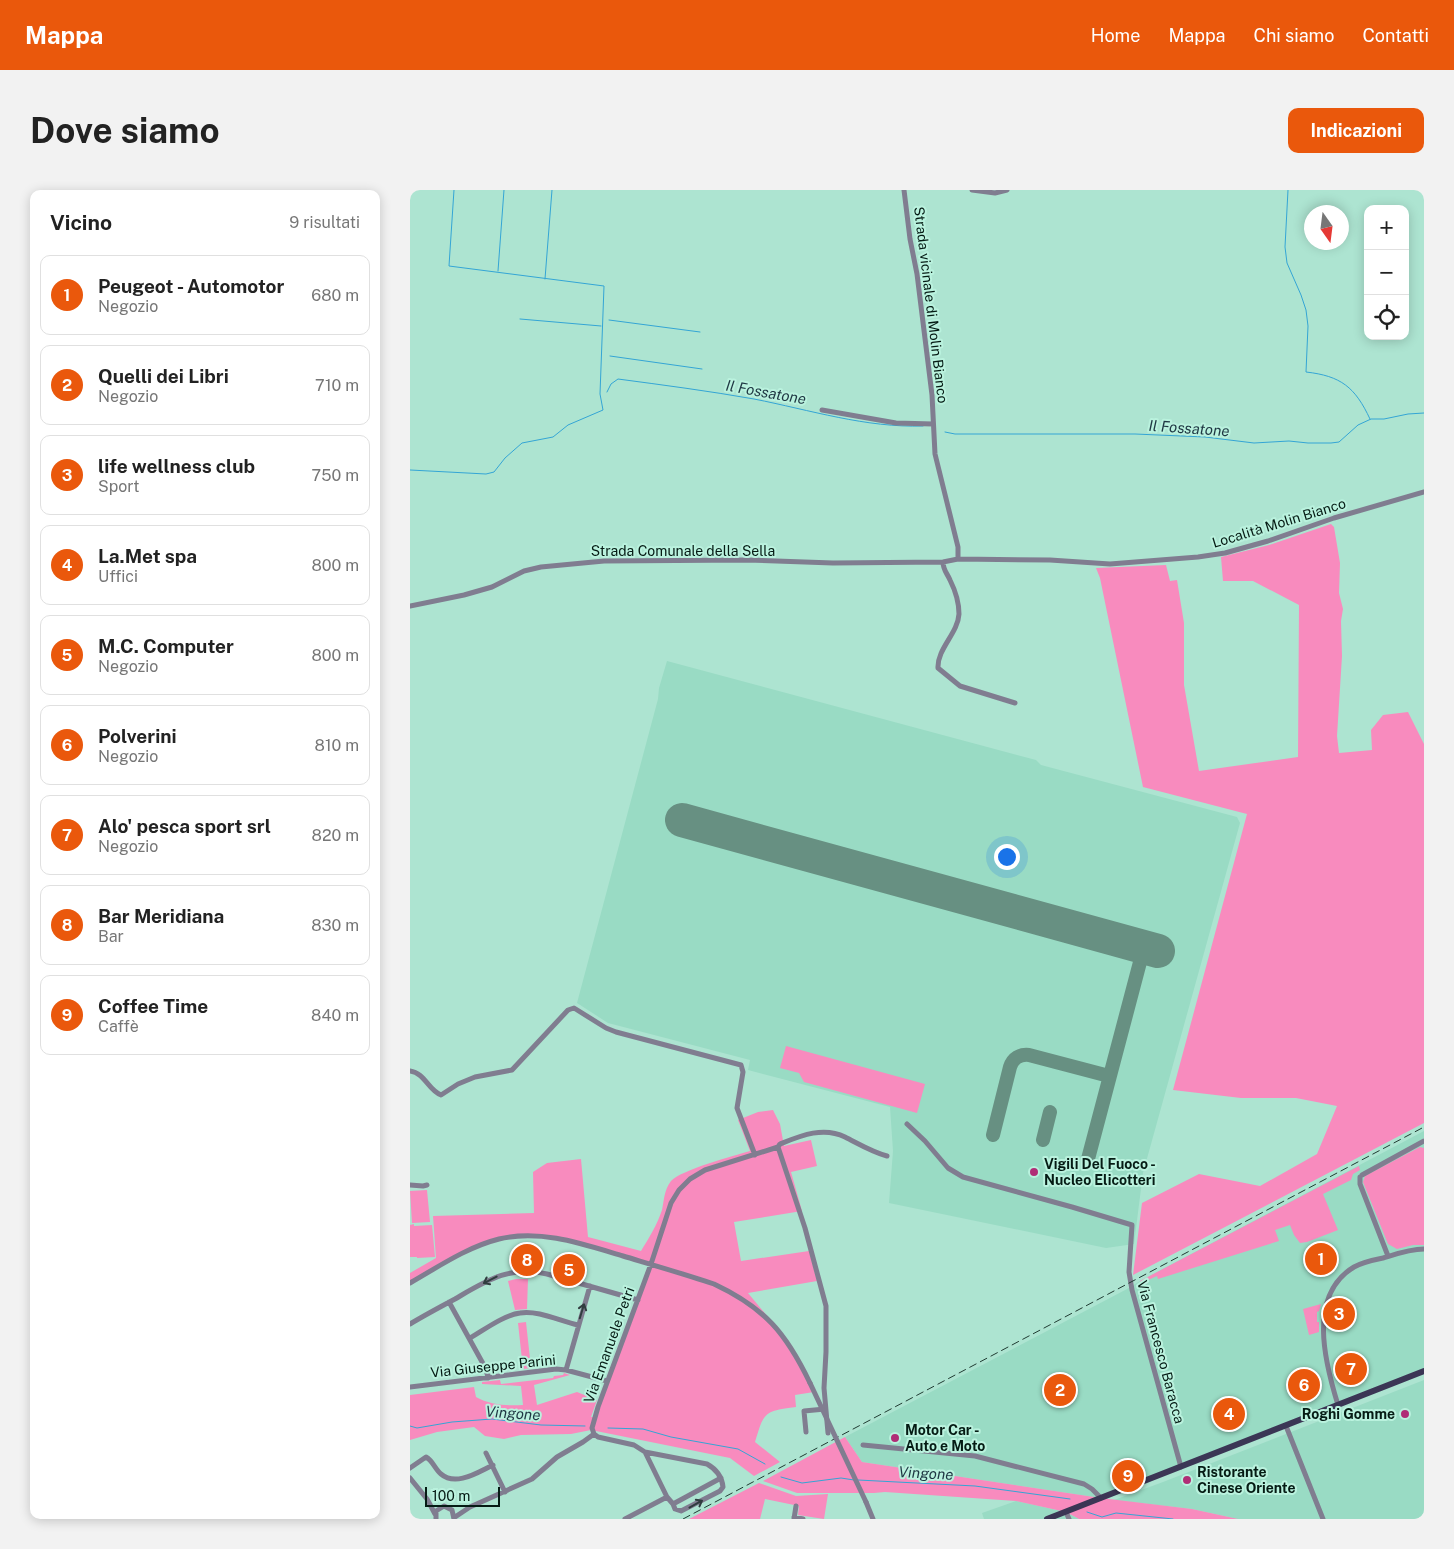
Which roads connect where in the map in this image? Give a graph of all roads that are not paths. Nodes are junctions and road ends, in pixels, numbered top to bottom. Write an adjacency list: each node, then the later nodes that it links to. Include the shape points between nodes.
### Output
1 (904, 190): 5 (street, Strada vicinale di Molin Bianco)
2 (972, 190): 3 (street, via 995,193)
3 (1007, 190)
4 (822, 410): 5 (street, Strada vicinale di Molin Bianco, via 896,423)
5 (934, 424): 7 (street, Strada vicinale di Molin Bianco, via 935,454 958,547)
6 (1424, 492): 7 (street, Località Molin Bianco, via 1268,541 1198,557 1110,564)
7 (958, 559): 8 (street, Strada Comunale della Sella)
8 (943, 562): 9 (street, Strada Comunale della Sella, via 604,561 532,569 492,587); 10 (street, via 943,569 954,590 959,616 938,668 960,686)
9 (412, 606)
10 (1015, 703)
11 (410, 1071): 15 (street, via 422,1076 441,1095 474,1077 512,1070 568,1010 574,1008 616,1032 741,1065 743,1072 737,1108)
12 (907, 1124): 44 (street, Via Francesco Baracca, via 948,1168 963,1177 1132,1225 1129,1272 1132,1290)
13 (1424, 1141): 20 (street, via 1361,1176 1360,1184)
14 (778, 1147): 15 (street, Via Emanuele Petri); 16 (street, Via Emanuele Petri, via 800,1136 828,1132); 35 (street, via 826,1306)
15 (755, 1155): 21 (street, Via Emanuele Petri, via 704,1170 679,1190 671,1203)
16 (887, 1156)
17 (410, 1185): 18 (street)
18 (427, 1185)
19 (1424, 1249): 20 (street)
20 (1388, 1256): 34 (street, via 1351,1269 1334,1288 1326,1304 1327,1357)
21 (651, 1264): 22 (street, via 555,1238 513,1237 481,1245); 24 (street, Via Emanuele Petri); 63 (street, bridge, via 714,1284 750,1303 773,1323 788,1341 810,1383)
22 (410, 1283)
23 (590, 1286): 24 (street); 25 (street, one-way to 25, via 540,1272 517,1271 493,1278); 27 (street, one-way to 23)
24 (638, 1300): 32 (street, Via Emanuele Petri)
25 (450, 1302): 26 (street); 28 (street)
26 (410, 1324)
27 (578, 1326): 28 (street, via 537,1314 521,1313); 29 (street)
28 (470, 1338): 31 (street)
29 (566, 1370): 31 (street, Via Giuseppe Parini); 32 (street, Via Giuseppe Parini)
30 (1424, 1371): 34 (main road)
31 (488, 1378): 33 (street, Via Giuseppe Parini)
32 (607, 1381): 38 (street, Via Emanuele Petri, via 594,1418)
33 (411, 1385)
34 (1338, 1405): 36 (main road)
35 (826, 1410): 37 (street, via 804,1411); 39 (street)
36 (1286, 1426): 44 (main road); 66 (street)
37 (806, 1432)
38 (594, 1434): 41 (street, via 634,1445); 48 (street, via 557,1457 532,1479)
39 (828, 1434)
40 (863, 1445): 51 (street, via 975,1456 1084,1484 1098,1494)
41 (645, 1452): 47 (street, via 707,1464 716,1469); 49 (street)
42 (486, 1453): 43 (street)
43 (493, 1465): 45 (street, via 460,1479 440,1474 426,1456); 48 (street)
44 (1181, 1467): 51 (main road)
45 (410, 1468)
46 (410, 1478): 50 (street)
47 (721, 1478): 52 (street); 52 (street, one-way to 47, via 674,1509 688,1509 720,1491 723,1487)
48 (505, 1492): 55 (street)
49 (667, 1497): 52 (street); 61 (street)
50 (427, 1499): 54 (street); 58 (street)
51 (1098, 1499): 57 (main road)
52 (672, 1504)
53 (796, 1506): 60 (street)
54 (441, 1507): 56 (street, via 447,1506); 58 (street)
55 (470, 1507): 56 (street); 59 (street)
56 (452, 1510): 59 (street)
57 (1067, 1511): 64 (main road); 65 (street)
58 (436, 1517)
59 (454, 1518)
60 (794, 1518): 62 (street)
61 (625, 1519)
62 (803, 1519)
63 (873, 1519)
64 (1047, 1519)
65 (1069, 1519)
66 (1323, 1519)

